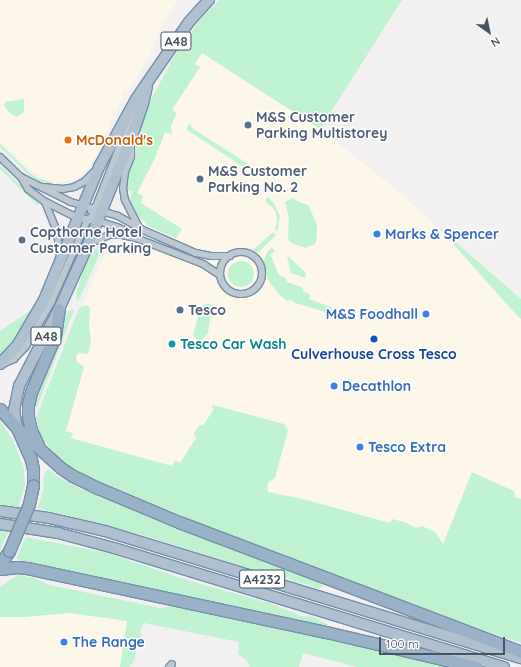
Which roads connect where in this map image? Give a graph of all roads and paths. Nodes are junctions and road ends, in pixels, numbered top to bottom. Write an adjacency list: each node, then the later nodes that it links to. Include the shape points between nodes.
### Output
1 (209, 0): 2 (main road, A48, via 181,33)
2 (147, 85): 3 (main road, A48); 6 (main road, A48, via 136,99)
3 (143, 104): 4 (main road, A48); 11 (street, via 134,116 122,142)
4 (132, 136): 11 (main road, A48); 14 (street, via 131,156 123,188 125,200)
5 (0, 157): 7 (street)
6 (99, 167): 8 (street, via 84,182 74,187); 10 (main road, A48)
7 (21, 177): 8 (street); 9 (street, via 28,189)
8 (40, 187): 10 (street)
9 (44, 201): 12 (street); 18 (street, via 57,232)
10 (82, 206): 11 (street); 12 (main road, A48)
11 (98, 209): 12 (street); 13 (main road, A48); 14 (street)
12 (78, 218): 13 (street); 18 (main road, A48)
13 (93, 220): 15 (street, via 133,234); 16 (main road, A48); 21 (street, via 39,326 21,353)
14 (139, 228): 17 (street, via 200,254)
15 (136, 238): 16 (street, via 109,235); 19 (street, via 208,266)
16 (88, 245): 20 (main road, A48)
17 (230, 256): 19 (street, via 222,264); 19 (street, via 244,253 256,259 262,271 259,284 248,293 234,293 223,284)
18 (60, 263): 21 (main road, A48, via 44,300 18,346)
19 (220, 276)
20 (59, 309): 23 (main road, A48, via 19,386 14,410); 24 (highway, via 55,336 28,405 31,430)
21 (0, 365)
22 (0, 409): 23 (highway)
23 (17, 428): 24 (highway); 27 (highway, bridge, via 31,460 33,485 9,551)
24 (42, 452): 29 (highway, via 73,476 172,519)
25 (0, 510): 30 (main road, A4232, via 105,531)
26 (0, 524): 32 (main road, A4232, via 58,533 107,546)
27 (0, 564)
28 (0, 569): 31 (highway, via 27,568)
29 (521, 652)
30 (521, 658)
31 (476, 667)
32 (504, 667)

